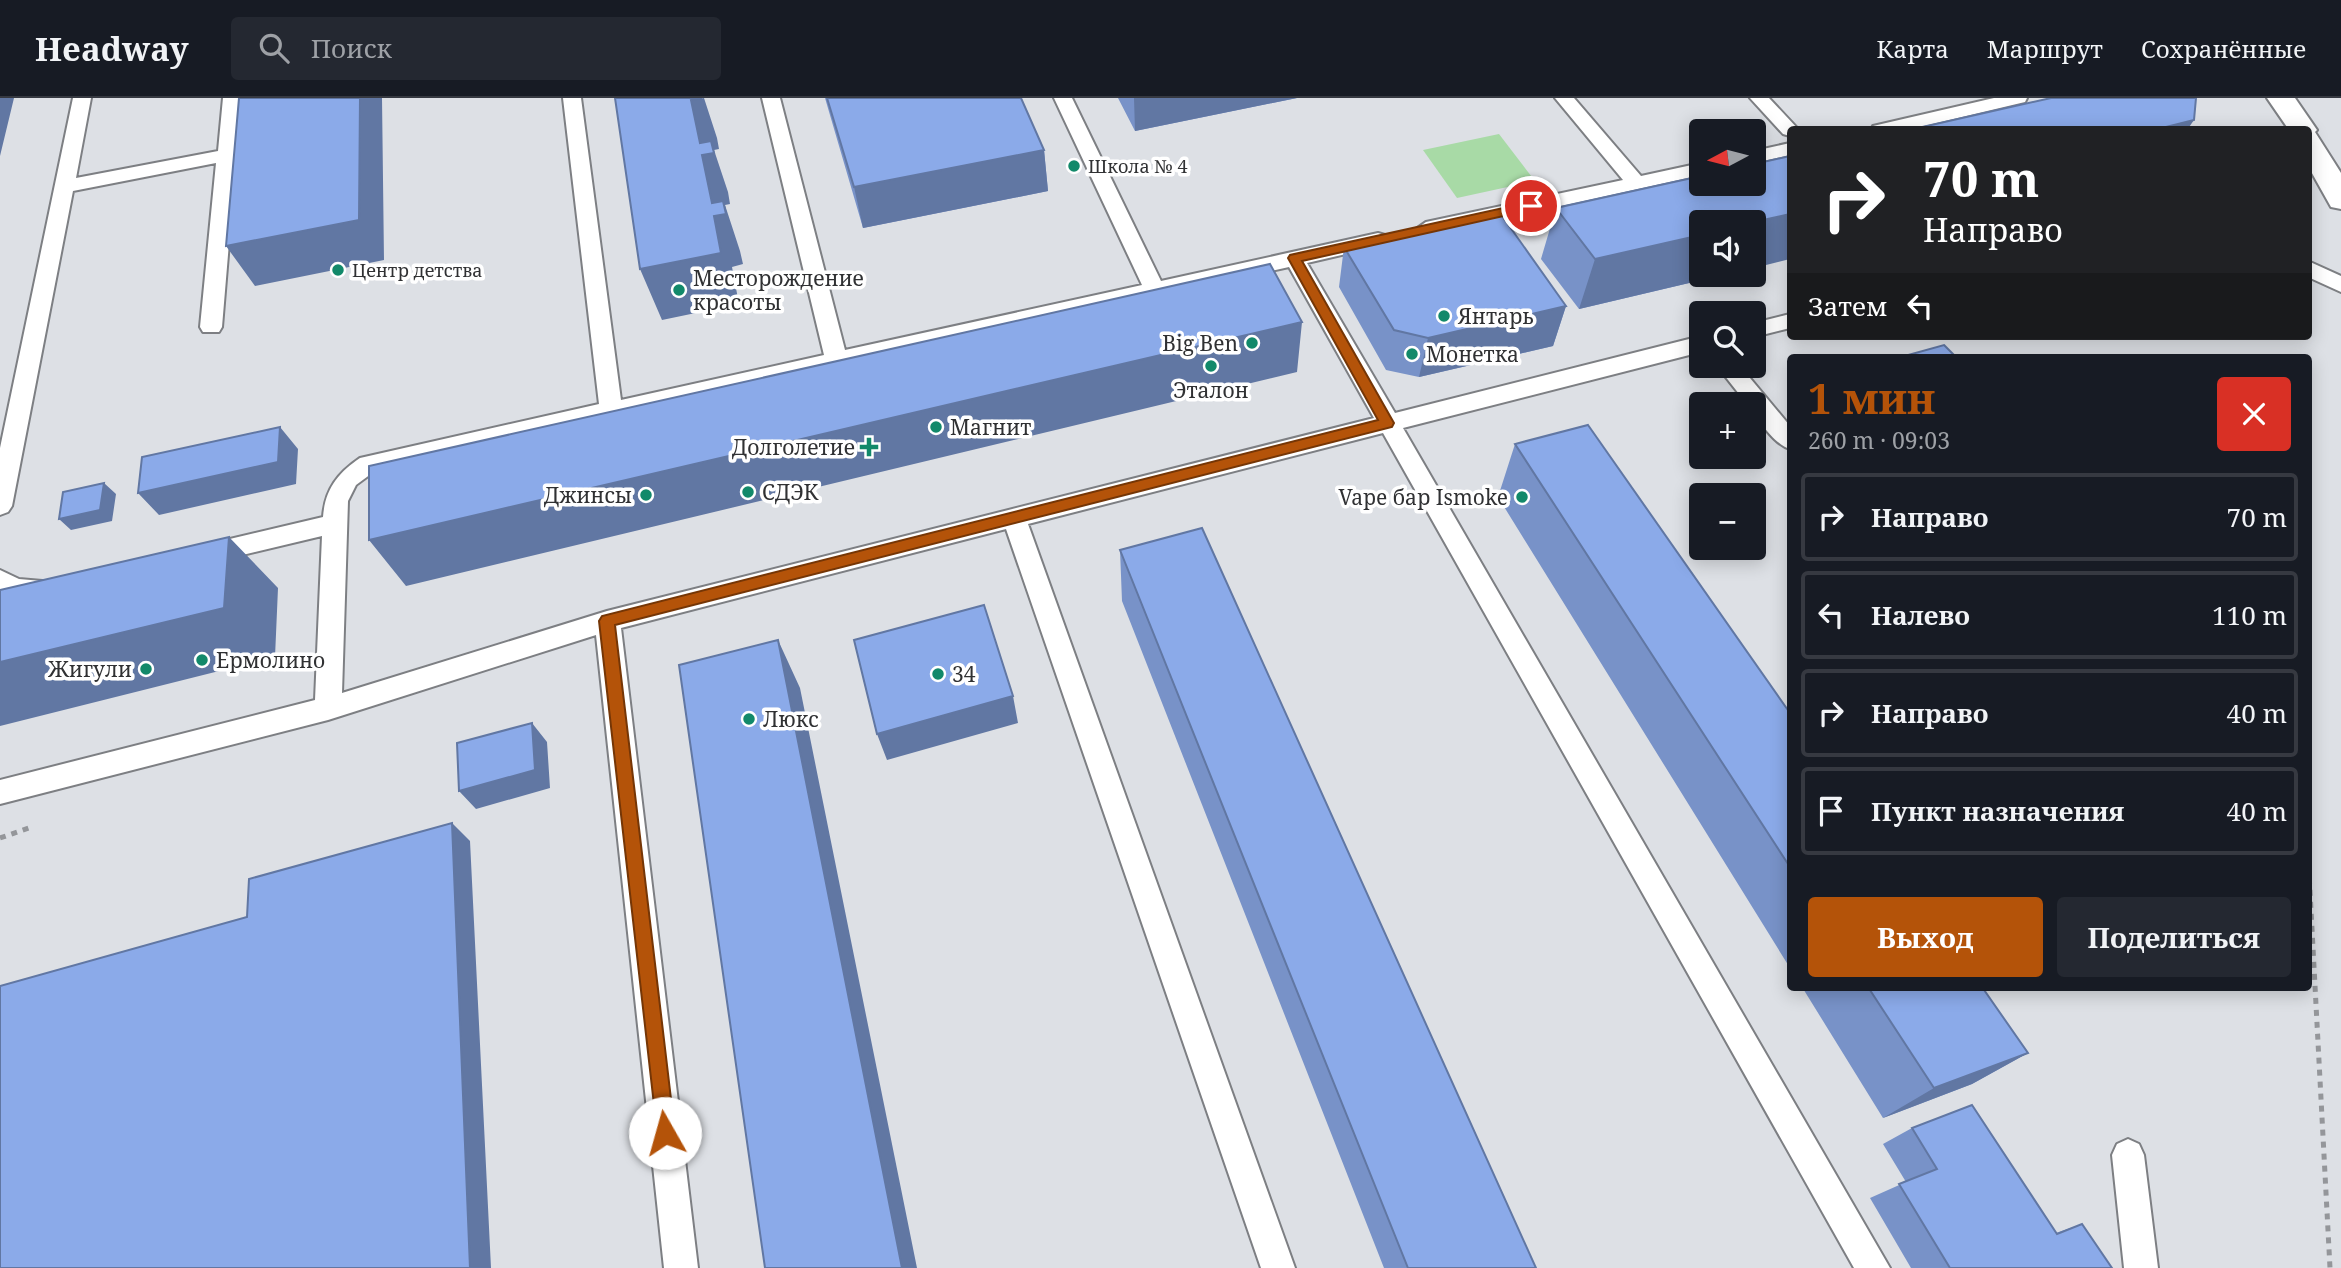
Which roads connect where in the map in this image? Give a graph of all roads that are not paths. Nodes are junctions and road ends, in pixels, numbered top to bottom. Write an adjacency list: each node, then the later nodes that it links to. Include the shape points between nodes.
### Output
1 (82, 98): 21 (lane)
2 (232, 98): 16 (lane)
3 (572, 98): 33 (lane)
4 (771, 98): 31 (lane)
5 (1063, 98): 26 (lane)
6 (1564, 98): 20 (lane)
7 (1759, 98): 13 (lane)
8 (2019, 98): 10 (lane); 11 (lane)
9 (2281, 98): 12 (street)
10 (2036, 114)
11 (1897, 126)
12 (2300, 126)
13 (1787, 127)
14 (1787, 150): 15 (lane)
15 (1766, 154)
16 (226, 155): 21 (lane); 28 (lane)
17 (2312, 155): 19 (street)
18 (1689, 172): 20 (lane)
19 (2317, 174): 22 (street)
20 (1636, 183): 23 (lane)
21 (65, 186): 36 (lane)
22 (2341, 200)
23 (1294, 258): 26 (lane); 34 (lane)
24 (2312, 270): 25 (lane)
25 (2341, 285)
26 (1154, 289): 31 (lane)
27 (1787, 322): 29 (lane)
28 (211, 327)
29 (1766, 327)
30 (1689, 347): 34 (lane)
31 (836, 359): 33 (lane)
32 (1738, 378): 35 (lane)
33 (611, 408): 38 (lane, via 368,464 347,479 336,501)
34 (1387, 423): 37 (lane); 48 (lane)
35 (1787, 437)
36 (0, 506)
37 (1014, 517): 42 (lane); 47 (lane)
38 (335, 524): 39 (lane); 43 (lane)
39 (178, 560)
40 (0, 580): 41 (lane, via 15,589)
41 (74, 583)
42 (607, 621): 43 (lane); 46 (lane)
43 (328, 709): 44 (lane)
44 (0, 792)
45 (2128, 1154): 49 (lane)
46 (681, 1268)
47 (1278, 1268)
48 (1872, 1268)
49 (2141, 1268)

